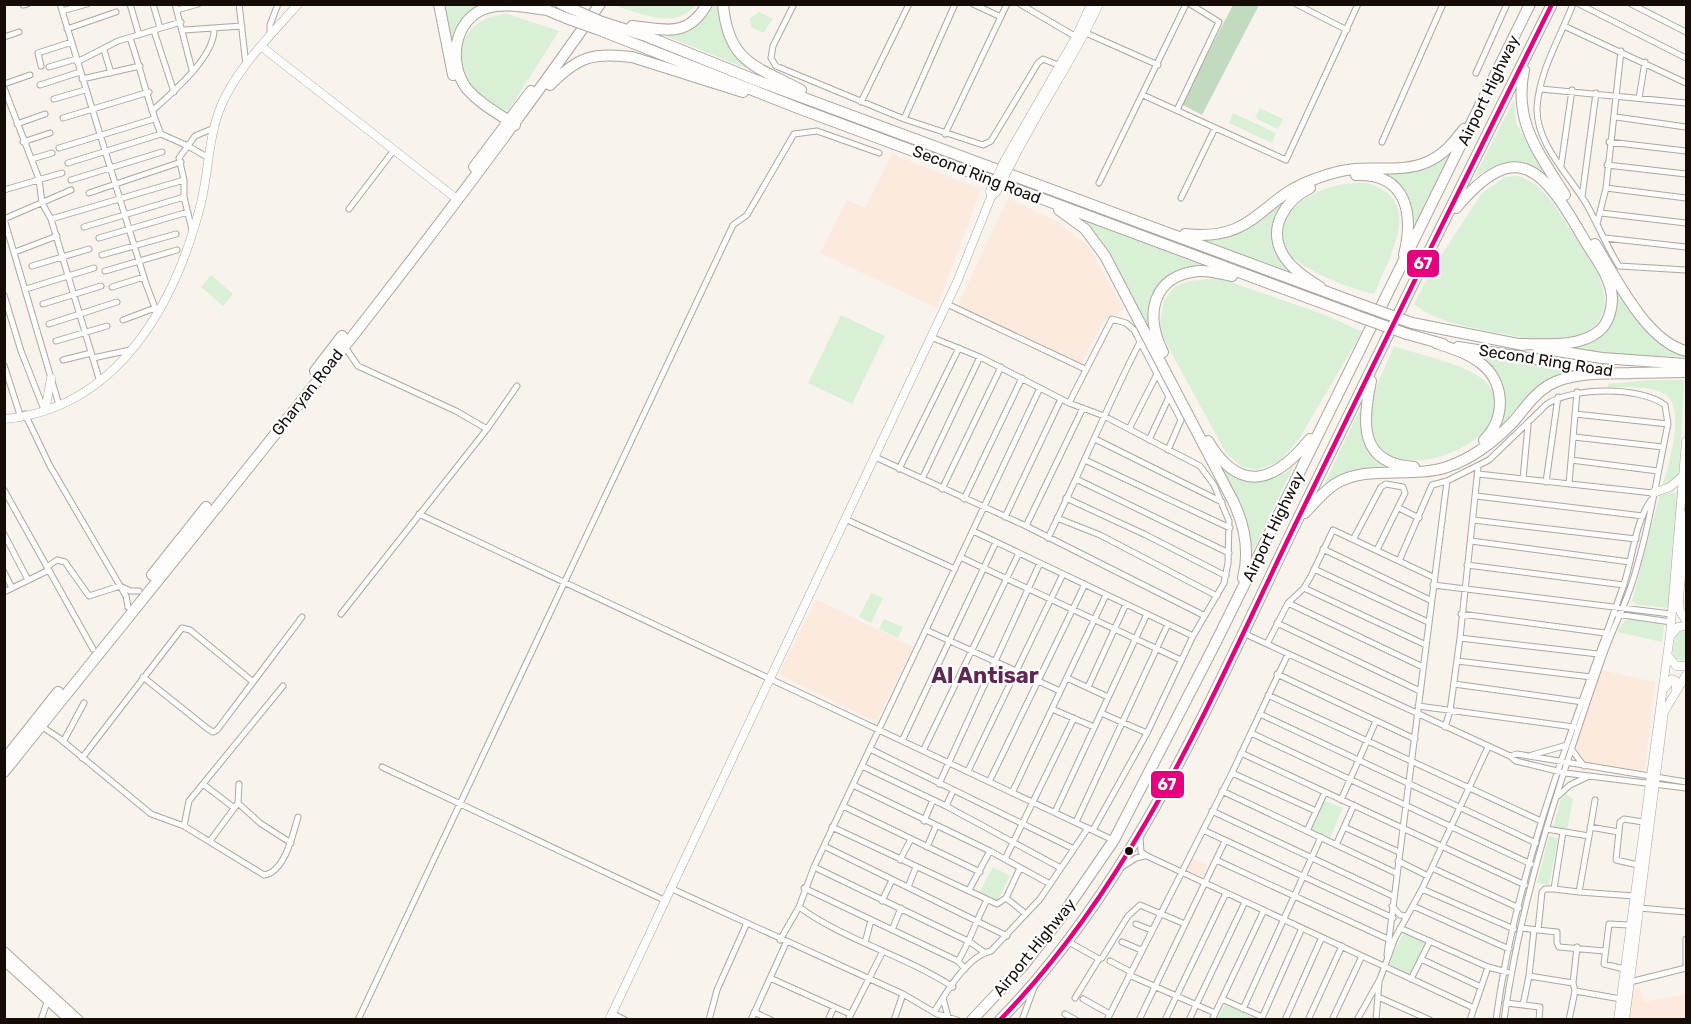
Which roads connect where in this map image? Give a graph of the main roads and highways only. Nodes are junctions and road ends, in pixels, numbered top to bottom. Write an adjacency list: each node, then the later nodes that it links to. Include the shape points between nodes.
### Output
1 (440, 4): 17 (highway, via 447,55 457,84 476,105)
2 (533, 4): 9 (highway)
3 (591, 4): 17 (highway, Gharyan Road)
4 (600, 4): 13 (highway, Gharyan Road)
5 (707, 4): 11 (highway, via 694,22 678,30)
6 (723, 4): 14 (highway, via 731,43 748,63)
7 (1530, 4): 16 (highway, Airport Highway)
8 (1552, 4): 12 (highway, Airport Highway)
9 (547, 10): 10 (highway); 17 (highway, via 509,5 488,8 469,19 457,42 456,60 466,86)
10 (566, 10): 11 (highway, bridge)
11 (603, 25): 14 (highway, Second Ring Road); 15 (highway, Second Ring Road)
12 (1527, 54): 19 (highway, Airport Highway); 27 (highway, via 1521,107 1532,142 1650,327 1663,340)
13 (528, 107): 15 (highway, via 571,66 600,54 632,57); 17 (highway, Gharyan Road)
14 (833, 108): 20 (highway, Second Ring Road)
15 (803, 110): 18 (highway, Second Ring Road)
16 (1476, 115): 20 (highway, via 1452,145 1426,163 1354,169 1315,179 1226,234); 21 (highway, Airport Highway)
17 (510, 125): 24 (highway, Gharyan Road); 24 (highway, Gharyan Road)
18 (1044, 200): 22 (highway, Second Ring Road); 34 (highway, via 1085,229 1105,256 1236,509 1246,546)
19 (1446, 220): 26 (highway, via 1488,175 1516,167 1531,171 1557,194 1603,271 1612,298 1611,311 1599,332 1577,341); 28 (highway, Airport Highway)
20 (1171, 233): 23 (highway, Second Ring Road)
21 (1399, 272): 23 (highway, via 1408,216 1397,189 1366,175 1317,184 1285,208 1278,223 1278,240 1290,264); 32 (highway, Airport Highway)
22 (1257, 280): 25 (highway, Second Ring Road, bridge); 32 (highway, via 1201,271 1176,277 1166,284 1154,304 1152,317 1160,348 1215,451 1240,473 1261,477 1279,471)
23 (1332, 296): 26 (highway, Second Ring Road, bridge, via 1412,322)
24 (342, 341): 35 (highway, Gharyan Road); 35 (highway, Gharyan Road, via 139,591)
25 (1436, 343): 28 (highway, via 1485,367 1500,398 1493,431 1473,448 1447,461 1402,466 1372,447 1364,419); 31 (highway, Second Ring Road)
26 (1518, 344): 29 (highway, Second Ring Road, via 1602,358)
27 (1686, 351)
28 (1374, 364): 33 (highway, Airport Highway)
29 (1686, 364)
30 (1686, 372): 31 (highway, Second Ring Road)
31 (1635, 373): 33 (highway, via 1580,376 1555,382 1541,390 1500,435 1473,456 1438,470 1347,478 1322,494)
32 (1325, 420): 34 (highway, Airport Highway)
33 (1295, 524): 44 (highway, Airport Highway, via 1223,677 1116,872 1067,941)
34 (1240, 593): 41 (highway, Airport Highway, via 1114,840 1022,967)
35 (38, 724): 36 (highway, Gharyan Road); 37 (highway, Gharyan Road)
36 (4, 760)
37 (4, 772)
38 (4, 951): 40 (main road)
39 (4, 961): 40 (main road)
40 (49, 997): 42 (main road); 43 (main road)
41 (973, 1019)
42 (69, 1020)
43 (80, 1020)
44 (1000, 1020)

